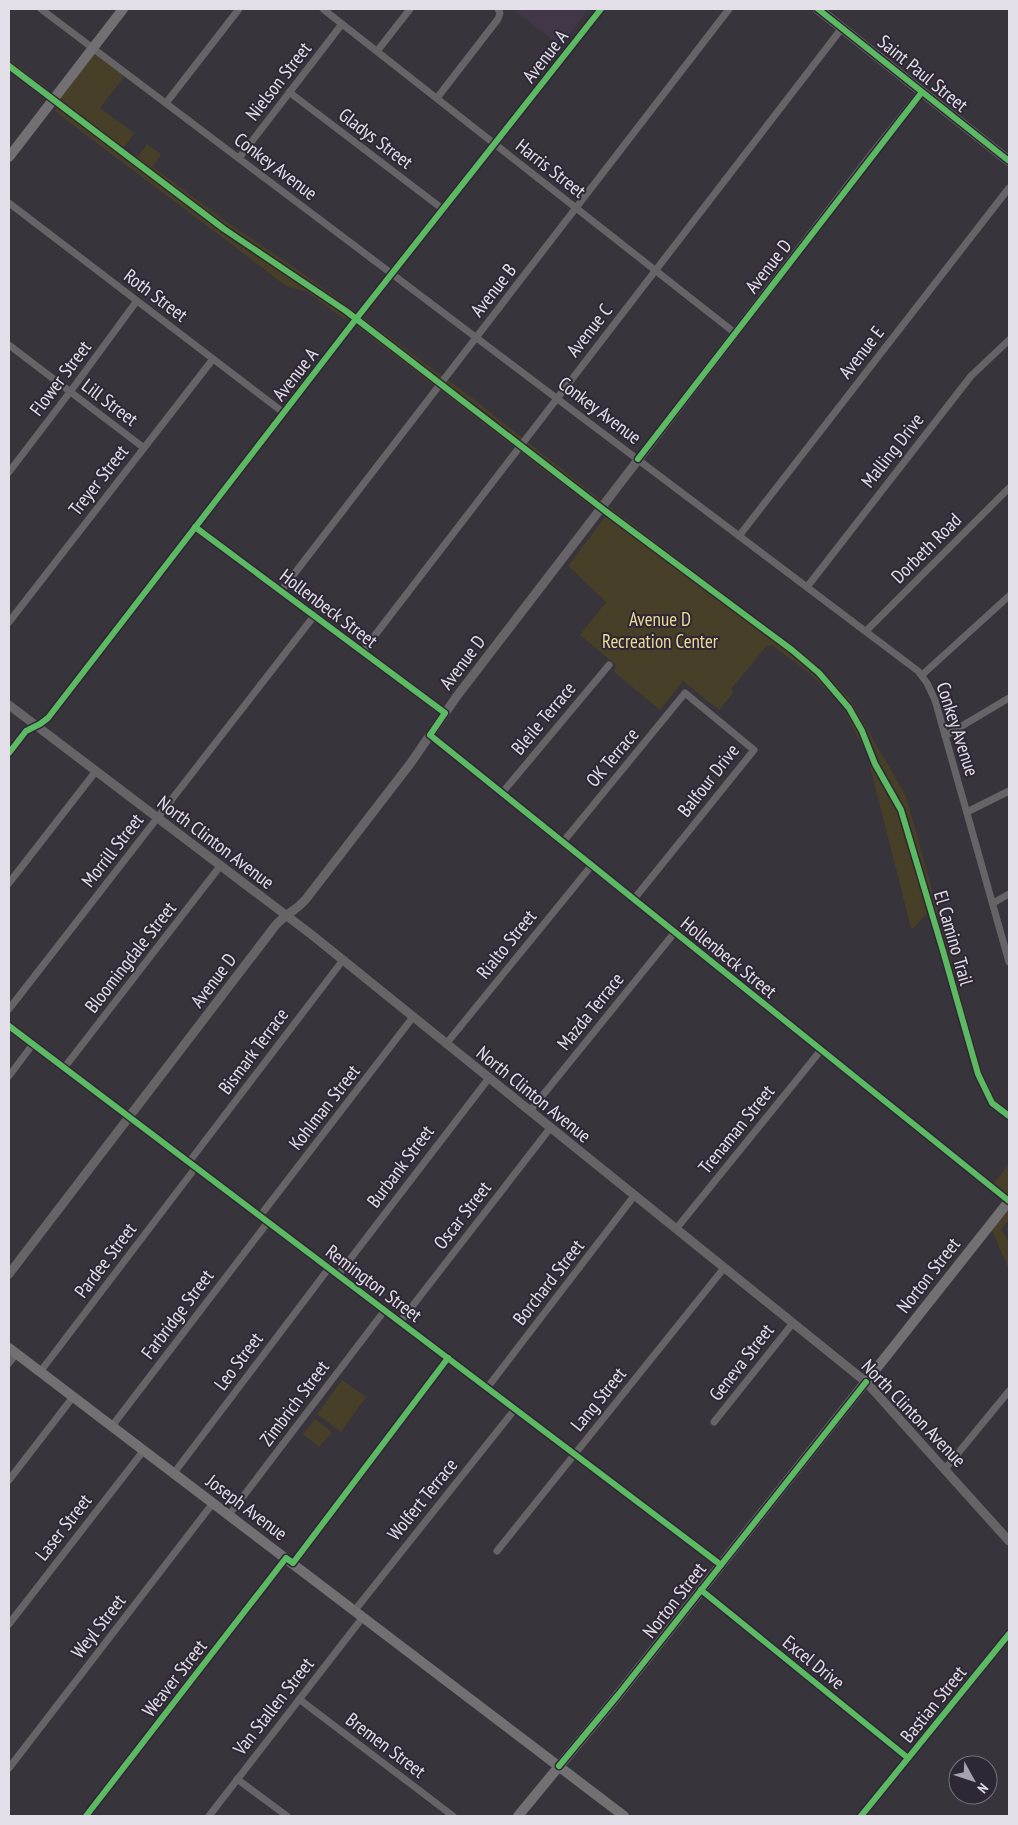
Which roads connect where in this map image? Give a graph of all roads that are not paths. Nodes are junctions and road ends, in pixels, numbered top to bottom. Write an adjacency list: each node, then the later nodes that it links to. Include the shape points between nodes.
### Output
1 (41, 9): 12 (street, Conkey Avenue)
2 (123, 9): 12 (main road)
3 (239, 9): 17 (street)
4 (323, 9): 10 (street, Harris Street)
5 (410, 9): 13 (street)
6 (498, 9): 16 (street, via 498,20)
7 (601, 9): 18 (street, Avenue A)
8 (729, 9): 24 (street, Avenue B)
9 (818, 9): 11 (main road, Saint Paul Street)
10 (342, 24): 13 (street, Harris Street); 14 (street, Nielson Street)
11 (842, 28): 15 (main road, Saint Paul Street); 26 (street, Avenue C)
12 (93, 48): 17 (street, Conkey Avenue); 19 (main road)
13 (378, 50): 16 (street, Harris Street)
14 (290, 92): 20 (street, Nielson Street); 25 (street, Gladys Street)
15 (922, 92): 21 (main road, Saint Paul Street); 29 (street, Avenue D)
16 (437, 98): 18 (street, Harris Street)
17 (166, 103): 20 (street, Conkey Avenue)
18 (496, 144): 24 (street, Harris Street); 25 (street, Avenue A)
19 (9, 157)
20 (239, 158): 27 (street, Conkey Avenue)
21 (1009, 161)
22 (1009, 188): 42 (street, Avenue E)
23 (9, 203): 28 (street, Roth Street)
24 (576, 208): 26 (street, Harris Street); 30 (street, Avenue B)
25 (444, 210): 27 (street, Avenue A)
26 (656, 271): 29 (street, Harris Street); 35 (street, Avenue C)
27 (393, 274): 30 (street, Conkey Avenue); 36 (street, Avenue A)
28 (136, 302): 33 (street, Roth Street); 34 (street, Flower Street)
29 (735, 333): 38 (street, Avenue D)
30 (476, 337): 35 (street, Conkey Avenue); 44 (street, Avenue B)
31 (1009, 340): 43 (street, Malling Drive, via 971,376)
32 (9, 345): 34 (street, Lill Street)
33 (213, 359): 36 (street, Roth Street); 37 (street, Treyer Street)
34 (70, 392): 37 (street, Lill Street); 39 (street, Flower Street)
35 (558, 398): 38 (street, Conkey Avenue); 49 (street, Avenue C)
36 (284, 413): 41 (street, Avenue A)
37 (144, 448): 47 (street, Treyer Street)
38 (638, 459): 42 (street, Conkey Avenue); 55 (street, Avenue D)
39 (9, 472)
40 (1009, 488): 48 (street, Dorbeth Road)
41 (196, 527): 44 (street, Hollenbeck Street); 56 (street, Avenue A, via 48,718)
42 (740, 536): 43 (street, Conkey Avenue)
43 (807, 587): 48 (street, Conkey Avenue)
44 (281, 591): 46 (street, Hollenbeck Street)
45 (1009, 596): 51 (street)
46 (314, 616): 49 (street, Hollenbeck Street); 64 (street, Morrill Street)
47 (9, 622)
48 (866, 631): 51 (street, Conkey Avenue)
49 (362, 652): 55 (street, Hollenbeck Street)
50 (609, 665): 62 (street, Bleile Terrace)
51 (922, 675): 58 (street, Conkey Avenue, via 935,700)
52 (685, 694): 65 (street, OK Terrace); 70 (street, Balfour Drive, via 754,750)
53 (1009, 698): 58 (street)
54 (9, 705): 56 (street, North Clinton Avenue)
55 (445, 713): 57 (street, Avenue D)
56 (36, 726): 59 (street, Avenue A, via 26,731); 60 (street, North Clinton Avenue)
57 (430, 736): 62 (street, Hollenbeck Street); 72 (street, Avenue D, via 302,904)
58 (945, 736): 63 (street, Conkey Avenue)
59 (9, 753)
60 (96, 771): 64 (street, North Clinton Avenue); 68 (street)
61 (1009, 791): 63 (street)
62 (502, 792): 65 (street, Hollenbeck Street)
63 (967, 812): 71 (street, Conkey Avenue)
64 (158, 818): 67 (street, North Clinton Avenue); 76 (street, Morrill Street)
65 (563, 842): 66 (street, Hollenbeck Street)
66 (592, 865): 70 (street, Hollenbeck Street); 80 (street, Rialto Street)
67 (221, 866): 72 (street, North Clinton Avenue); 82 (street, Bloomingdale Street)
68 (9, 883)
69 (1009, 894): 71 (street)
70 (634, 899): 73 (street, Hollenbeck Street)
71 (993, 902): 75 (street, Conkey Avenue)
72 (287, 916): 74 (street, North Clinton Avenue); 86 (street, Avenue D, via 275,926)
73 (675, 932): 81 (street, Hollenbeck Street); 85 (street, Mazda Terrace)
74 (343, 960): 77 (street, North Clinton Avenue); 88 (street, Bismark Terrace)
75 (1009, 962)
76 (9, 1009)
77 (413, 1017): 80 (street, North Clinton Avenue); 92 (street, Kohlman Street)
78 (9, 1026): 79 (street, Remington Street)
79 (33, 1044): 82 (street, Remington Street); 83 (street)
80 (446, 1044): 84 (street, North Clinton Avenue)
81 (821, 1050): 91 (street, Hollenbeck Street); 94 (street, Trenaman Street)
82 (64, 1068): 86 (street, Remington Street)
83 (9, 1076)
84 (489, 1078): 85 (street, North Clinton Avenue); 98 (street, Burbank Street)
85 (530, 1111): 87 (street, North Clinton Avenue)
86 (129, 1117): 88 (street, Remington Street); 97 (street, Avenue D)
87 (550, 1128): 90 (street, North Clinton Avenue); 100 (street, Oscar Street)
88 (189, 1162): 89 (street, Remington Street)
89 (196, 1168): 92 (street, Remington Street); 105 (street, Pardee Street)
90 (634, 1196): 94 (street, North Clinton Avenue); 107 (street, Borchard Street)
91 (1009, 1201): 106 (main road, Norton Street)
92 (260, 1216): 93 (street, Remington Street)
93 (268, 1222): 95 (street, Remington Street); 112 (street, Farbridge Street)
94 (676, 1229): 96 (street, North Clinton Avenue)
95 (329, 1268): 98 (street, Remington Street); 116 (street, Leo Street)
96 (724, 1268): 101 (street, North Clinton Avenue); 114 (street, Lang Street)
97 (9, 1274)
98 (338, 1275): 99 (street, Remington Street)
99 (385, 1310): 100 (street, Remington Street); 119 (street, Zimbrich Street)
100 (400, 1322): 103 (street, Remington Street)
101 (793, 1323): 106 (street, North Clinton Avenue); 111 (street, Geneva Street)
102 (12, 1351): 104 (street); 105 (main road, Joseph Avenue)
103 (448, 1358): 107 (street, Remington Street); 122 (street, Weaver Street)
104 (9, 1363)
105 (40, 1372): 109 (main road, Joseph Avenue)
106 (866, 1382): 115 (street, North Clinton Avenue); 123 (main road, Norton Street)
107 (487, 1388): 110 (street, Remington Street)
108 (1009, 1390): 115 (street)
109 (73, 1397): 112 (main road, Joseph Avenue); 117 (street)
110 (515, 1409): 114 (street, Remington Street); 125 (street, Wolfert Terrace)
111 (714, 1422)
112 (112, 1426): 113 (main road, Joseph Avenue)
113 (144, 1450): 116 (main road, Joseph Avenue); 126 (street, Laser Street)
114 (575, 1454): 121 (street, Lang Street); 123 (street, Remington Street)
115 (945, 1468): 120 (street, North Clinton Avenue)
116 (174, 1473): 118 (main road, Joseph Avenue)
117 (9, 1480)
118 (213, 1504): 119 (main road, Joseph Avenue); 131 (street, Weyl Street)
119 (229, 1515): 122 (main road, Joseph Avenue)
120 (1009, 1541)
121 (497, 1551)
122 (289, 1561): 125 (main road, Joseph Avenue); 133 (street, Weaver Street)
123 (721, 1565): 124 (main road, Norton Street)
124 (701, 1590): 129 (street, Excel Drive); 130 (main road, Norton Street)
125 (359, 1613): 128 (street, Van Stallen Street); 130 (main road, Joseph Avenue)
126 (9, 1624)
127 (1009, 1634): 129 (street, Bastian Street)
128 (299, 1699): 132 (street, Van Stallen Street); 136 (street, Bremen Street)
129 (908, 1758): 139 (street, Bastian Street)
130 (559, 1766): 137 (main road, Norton Street); 138 (main road, Joseph Avenue)
131 (9, 1768)
132 (237, 1779): 134 (street, Van Stallen Street); 135 (street)
133 (86, 1816)
134 (209, 1816)
135 (287, 1816)
136 (453, 1816)
137 (518, 1816)
138 (624, 1816)
139 (862, 1816)

